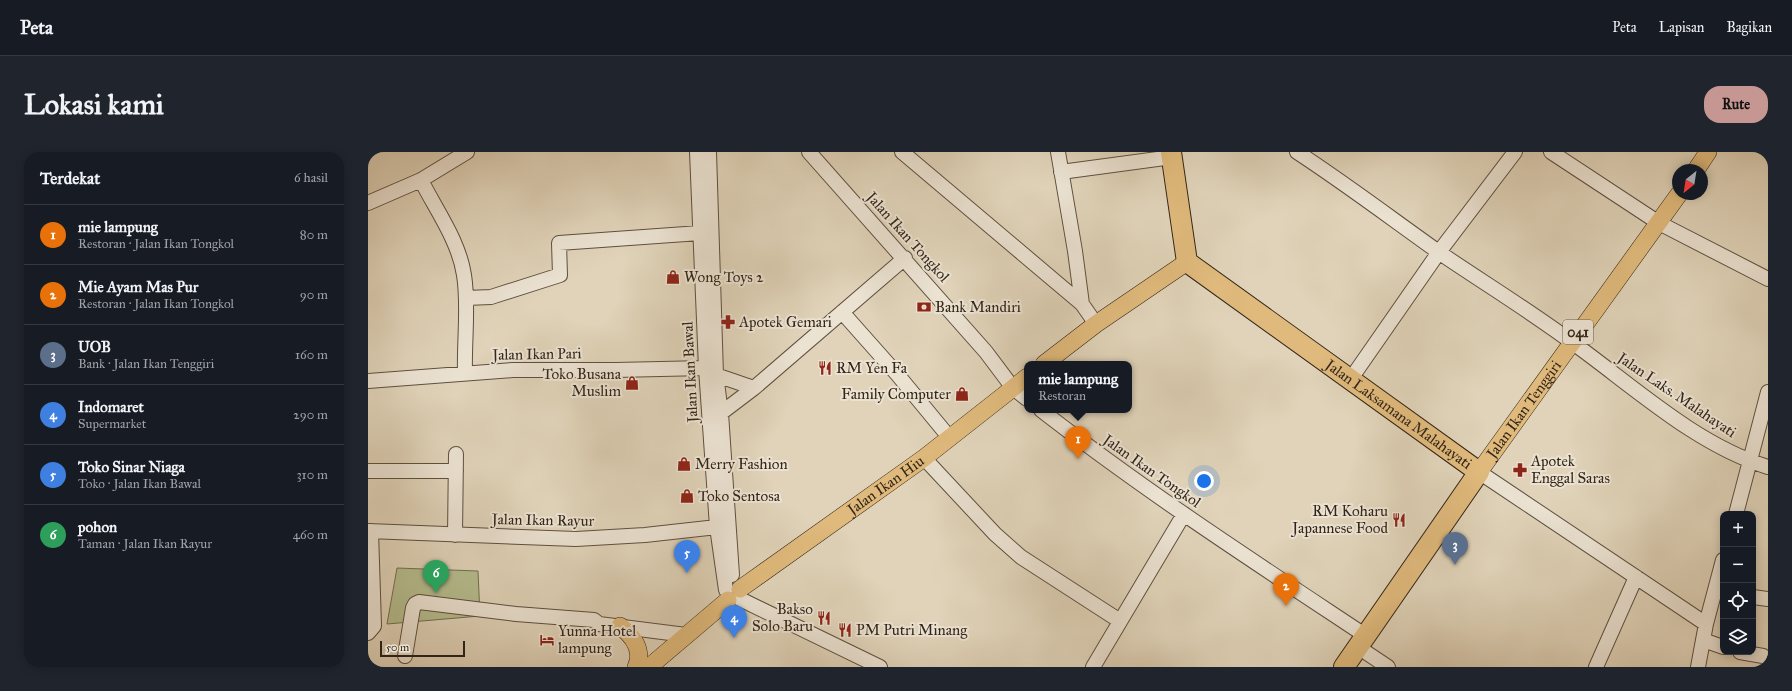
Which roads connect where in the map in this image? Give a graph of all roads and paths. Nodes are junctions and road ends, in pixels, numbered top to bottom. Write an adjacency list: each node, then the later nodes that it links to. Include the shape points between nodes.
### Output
1 (467, 152): 14 (street)
2 (697, 152): 18 (street, Jalan Ikan Bawal)
3 (708, 152): 29 (street, Jalan Ikan Bawal)
4 (809, 152): 20 (street, Jalan Ikan Tongkol)
5 (902, 152): 24 (street)
6 (1058, 152): 13 (street)
7 (1297, 152): 19 (street, Jalan Laks. Malahayati)
8 (1515, 152): 19 (street)
9 (1551, 152): 17 (street)
10 (1708, 152): 12 (main road)
11 (1172, 154): 13 (street); 21 (highway)
12 (1700, 164)
13 (1060, 172): 24 (street)
14 (421, 180): 16 (street); 23 (street, via 457,250 464,274)
15 (1675, 200): 17 (main road, Jalan Ikan Tenggiri / 041)
16 (368, 203)
17 (1659, 223): 22 (street); 27 (main road, Jalan Ikan Tenggiri / 041)
18 (700, 233): 23 (street, via 559,243 560,275 491,297); 29 (street, Jalan Ikan Bawal)
19 (1439, 252): 27 (street, Jalan Laks. Malahayati); 32 (street)
20 (905, 258): 25 (street); 35 (street, Jalan Ikan Tongkol, via 986,352)
21 (1187, 262): 26 (main road); 32 (highway, Jalan Laksamana Malahayati)
22 (1768, 279)
23 (466, 298): 30 (street)
24 (1082, 304): 26 (street)
25 (842, 312): 34 (street); 40 (street)
26 (1096, 324): 28 (main road)
27 (1572, 342): 43 (street, Jalan Laks. Malahayati, via 1696,432); 47 (main road, Jalan Ikan Tenggiri / 041)
28 (1048, 361)
29 (711, 371): 30 (street, Jalan Ikan Pari); 34 (street); 38 (street, Jalan Ikan Bawal); 50 (street, Jalan Ikan Bawal)
30 (465, 372): 33 (street, Jalan Ikan Pari)
31 (1024, 379): 35 (main road, Jalan Ikan Hiu)
32 (1350, 380): 47 (highway, Jalan Laksamana Malahayati)
33 (368, 382)
34 (754, 388): 38 (street)
35 (1013, 388): 37 (street, Jalan Ikan Tongkol); 40 (main road, Jalan Ikan Hiu)
36 (1768, 392): 43 (street)
37 (1024, 397)
38 (721, 413): 55 (street, Jalan Ikan Bawal)
39 (1046, 413): 49 (street, Jalan Ikan Tongkol)
40 (949, 437): 42 (main road, Jalan Ikan Hiu)
41 (456, 454): 46 (street)
42 (924, 458): 55 (main road, Jalan Ikan Hiu); 59 (street, via 995,534 1021,557)
43 (1750, 461): 44 (street, Jalan Laks. Malahayati); 48 (street)
44 (1768, 467)
45 (368, 471): 46 (street)
46 (456, 472): 52 (street)
47 (1479, 472): 53 (street, Jalan Laksamana Malahayati); 65 (highway, Jalan Ikan Tenggiri)
48 (1737, 511)
49 (1184, 514): 59 (street); 65 (street, Jalan Ikan Tongkol)
50 (717, 527): 52 (street, Jalan Ikan Rayur, via 576,539); 55 (street, Jalan Ikan Bawal)
51 (370, 531): 52 (street, Jalan Ikan Rayur); 63 (street, via 374,626)
52 (455, 535)
53 (1636, 577): 60 (street, Jalan Laksamana Malahayati); 76 (street)
54 (1719, 592): 60 (street)
55 (733, 593): 62 (main road, Jalan Ikan Hiu); 72 (street)
56 (1756, 597): 57 (street)
57 (1768, 599)
58 (594, 620): 61 (street, via 599,624); 62 (street, via 601,616); 68 (street, via 516,614 419,602 413,608)
59 (1120, 621): 73 (street)
60 (1706, 624): 64 (street)
61 (620, 626): 62 (street); 70 (main road, via 635,641 638,658)
62 (690, 632): 71 (main road, Jalan Ikan Hiu)
63 (368, 633)
64 (1703, 640): 66 (street); 77 (street)
65 (1362, 642): 74 (highway, Jalan Ikan Tenggiri); 75 (street, Jalan Ikan Tongkol)
66 (1720, 646)
67 (1756, 655): 69 (street)
68 (405, 656)
69 (1763, 656)
70 (636, 667)
71 (649, 667)
72 (880, 667)
73 (1093, 667)
74 (1344, 667)
75 (1388, 667)
76 (1596, 667)
77 (1698, 667)

